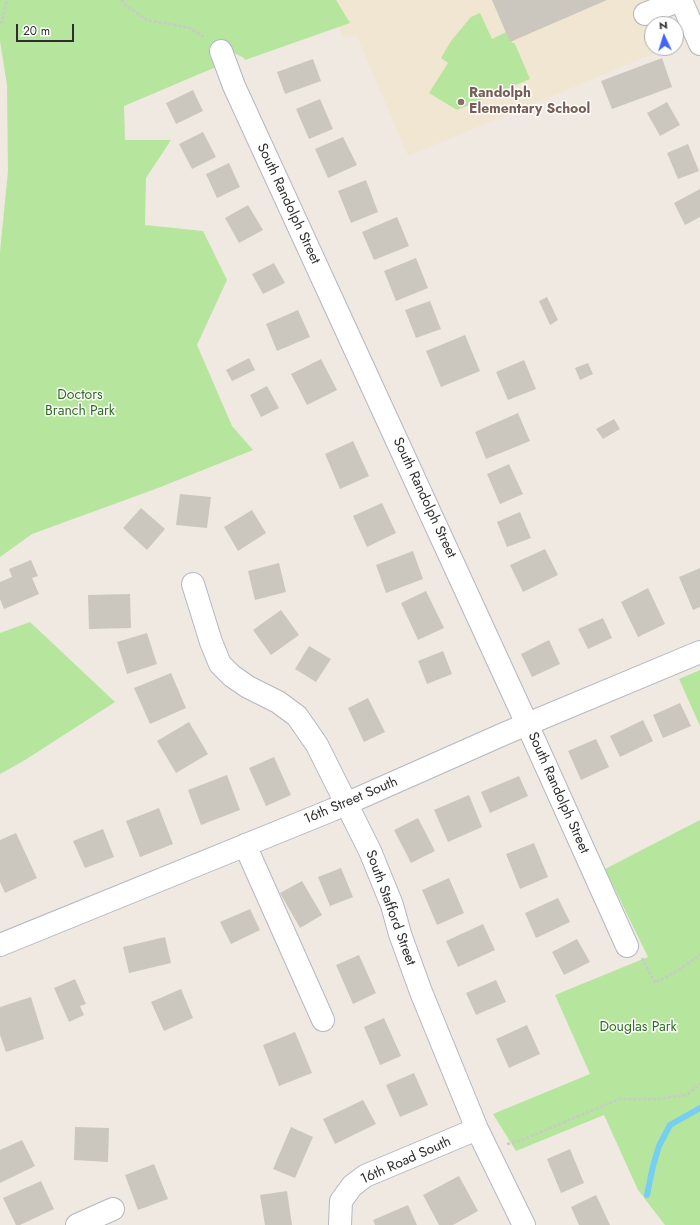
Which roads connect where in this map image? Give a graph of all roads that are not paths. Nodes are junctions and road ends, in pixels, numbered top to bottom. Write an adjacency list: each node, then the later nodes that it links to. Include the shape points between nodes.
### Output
1 (680, 0): 2 (street); 3 (street)
2 (645, 14)
3 (700, 44)
4 (221, 51): 7 (street, South Randolph Street, via 234,86)
5 (193, 584): 8 (street, South Stafford Street, via 220,664 248,687 278,702 296,716 317,745)
6 (700, 652): 7 (street, 16th Street South)
7 (527, 724): 8 (street, 16th Street South); 11 (street, South Randolph Street)
8 (347, 804): 9 (street, 16th Street South); 13 (street, South Stafford Street, via 392,905 421,992)
9 (245, 845): 10 (street, 16th Street South); 12 (street)
10 (0, 945)
11 (626, 946)
12 (323, 1020)
13 (478, 1129): 16 (street, 16th Road South, via 365,1176 352,1186 342,1201); 17 (street, South Stafford Street)
14 (113, 1209): 15 (street)
15 (77, 1225)
16 (340, 1225)
17 (524, 1225)

